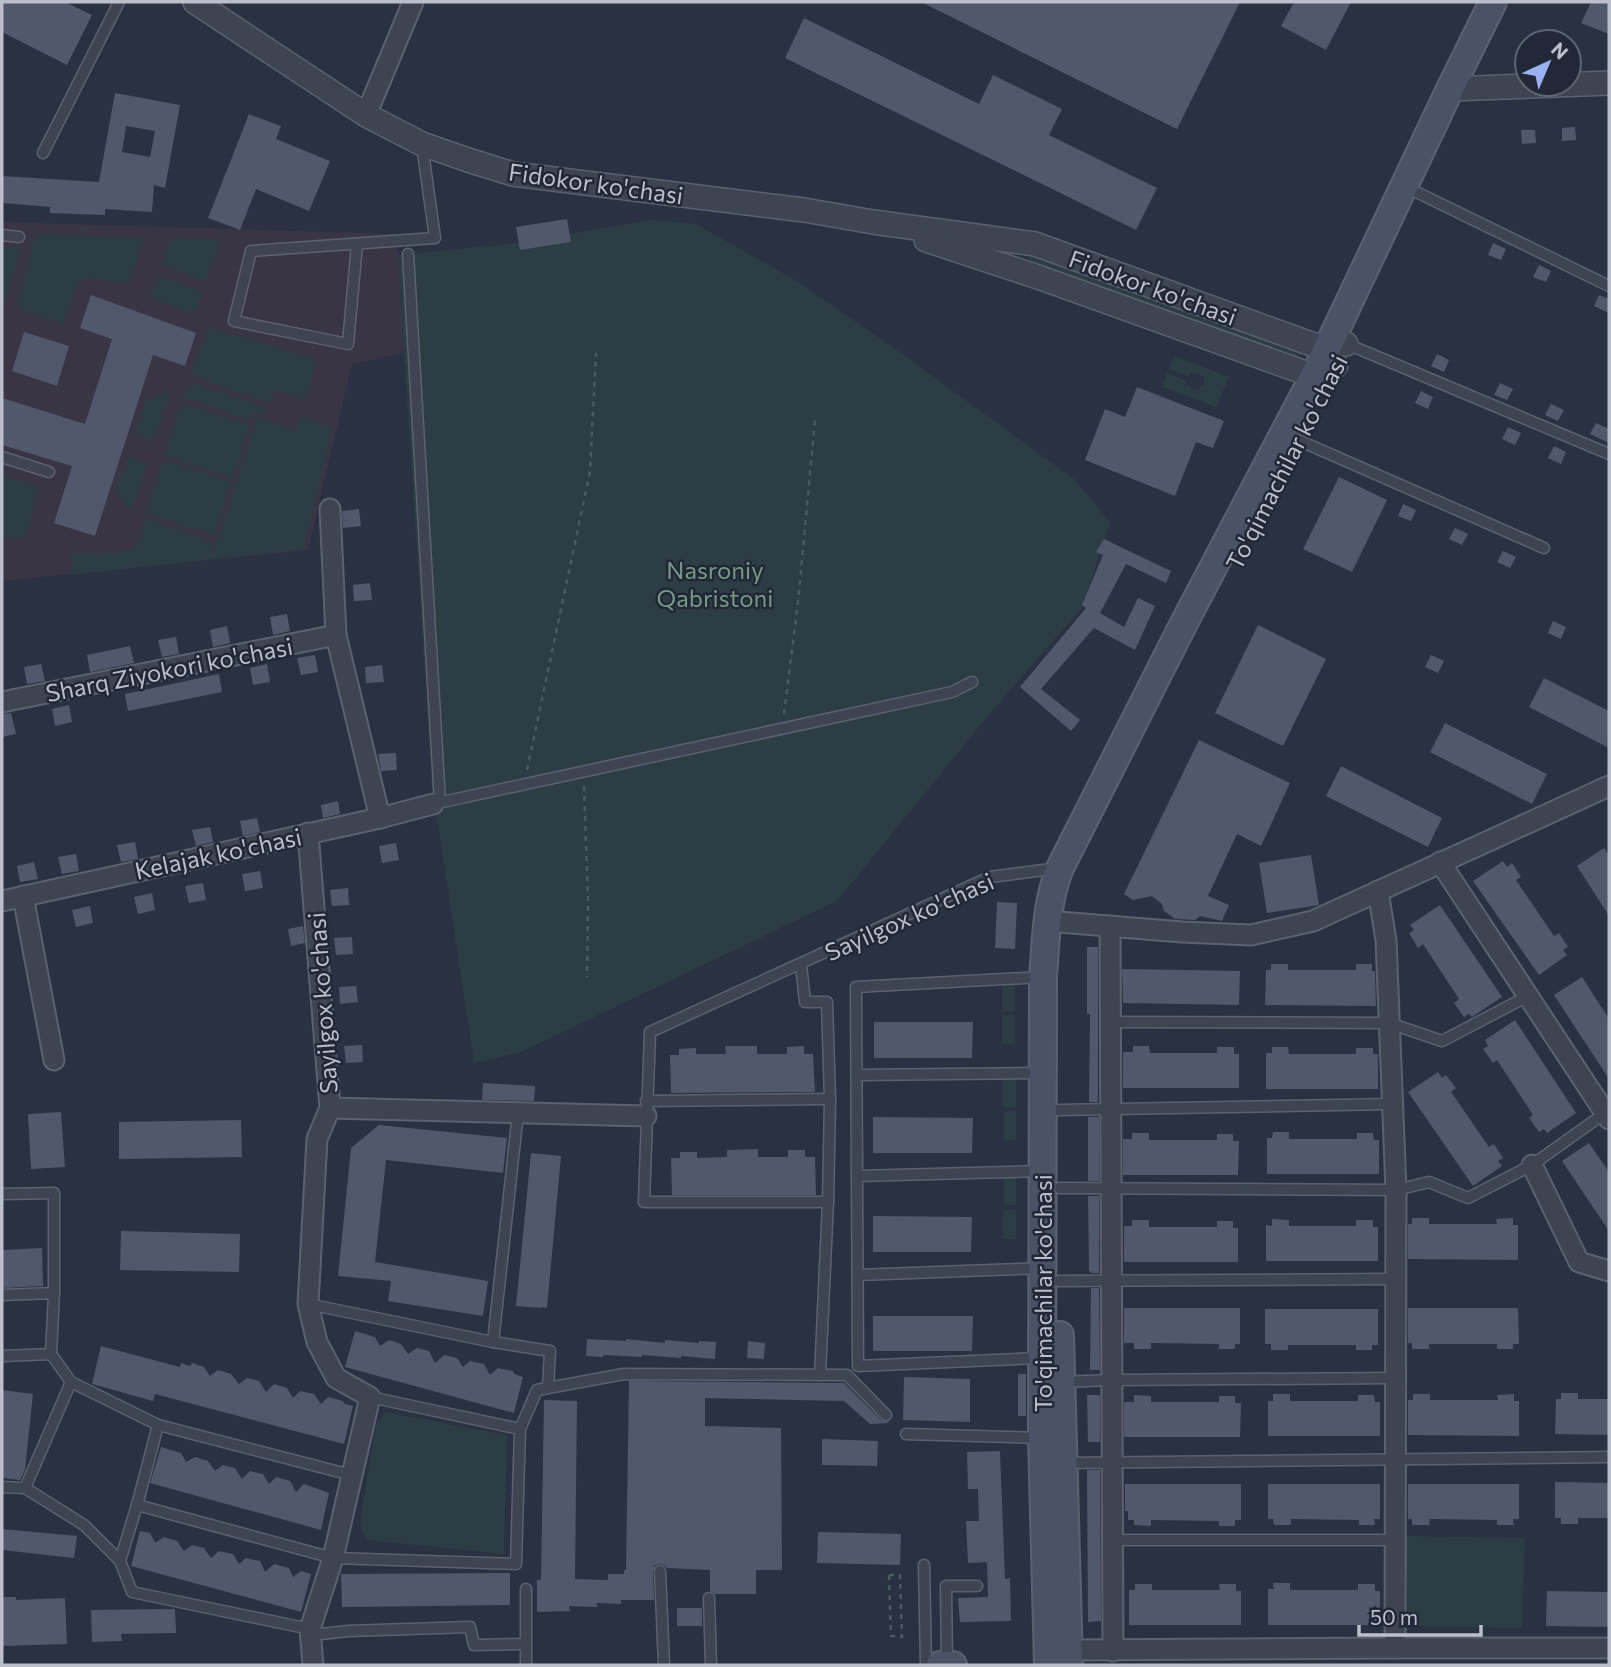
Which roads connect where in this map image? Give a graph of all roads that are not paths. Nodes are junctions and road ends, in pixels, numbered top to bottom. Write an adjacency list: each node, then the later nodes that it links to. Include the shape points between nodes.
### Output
1 (119, 2): 10 (lane)
2 (195, 2): 8 (street, Fidokor ko'chasi)
3 (413, 2): 8 (street)
4 (1493, 2): 7 (main road, To'qimachilar ko'chasi)
5 (1509, 2): 7 (main road, To'qimachilar ko'chasi)
6 (1609, 83): 7 (street)
7 (1458, 89): 11 (main road, To'qimachilar ko'chasi)
8 (366, 115): 9 (street, Fidokor ko'chasi)
9 (422, 144): 12 (street, Fidokor ko'chasi, via 513,174); 15 (lane, via 435,238)
10 (43, 153)
11 (1410, 189): 17 (lane); 18 (main road, To'qimachilar ko'chasi)
12 (873, 222): 18 (street, Fidokor ko'chasi, via 1052,282); 18 (street, Fidokor ko'chasi, via 1035,244 1322,345)
13 (2, 235): 14 (lane)
14 (19, 237)
15 (357, 244): 15 (lane, via 251,251 234,321 348,344)
16 (408, 254): 29 (lane)
17 (1609, 286)
18 (1332, 356): 19 (main road, To'qimachilar ko'chasi); 20 (lane); 33 (main road, To'qimachilar ko'chasi, via 1185,621)
19 (1298, 440): 24 (lane); 37 (main road, To'qimachilar ko'chasi, via 1185,657)
20 (1609, 454)
21 (2, 457): 22 (lane)
22 (49, 472)
23 (330, 509): 25 (street)
24 (1544, 548)
25 (336, 635): 27 (street, Sharq Ziyokori ko'chasi); 30 (street)
26 (972, 682): 29 (lane, via 951,692)
27 (2, 702)
28 (1609, 786): 32 (street)
29 (436, 803): 30 (street, Kelajak ko'chasi)
30 (380, 818): 31 (street, Kelajak ko'chasi)
31 (308, 833): 35 (street, Kelajak ko'chasi); 49 (street, Sayilgox ko'chasi)
32 (1440, 862): 34 (street); 41 (street)
33 (1060, 868): 37 (main road, To'qimachilar ko'chasi, via 1052,892); 39 (lane, Sayilgox ko'chasi, via 990,877)
34 (1378, 891): 38 (street, via 1313,921 1251,935); 43 (street, via 1386,940)
35 (23, 896): 36 (street, Kelajak ko'chasi); 44 (street)
36 (2, 901)
37 (1056, 922): 38 (street); 40 (main road, To'qimachilar ko'chasi); 52 (main road, To'qimachilar ko'chasi)
38 (1110, 926): 42 (street)
39 (801, 964): 47 (lane, Sayilgox ko'chasi, via 805,1002 827,1002); 50 (lane, Sayilgox ko'chasi, via 650,1032)
40 (1043, 977): 45 (main road, To'qimachilar ko'chasi); 46 (lane, via 856,987)
41 (1528, 996): 43 (lane, via 1442,1041); 54 (street)
42 (1110, 1022): 43 (lane); 51 (street)
43 (1389, 1023): 48 (street)
44 (54, 1060)
45 (1043, 1073): 46 (lane); 57 (main road, To'qimachilar ko'chasi)
46 (857, 1075): 56 (lane)
47 (830, 1099): 50 (lane); 61 (lane, Sayilgox ko'chasi)
48 (1392, 1104): 51 (lane); 59 (street)
49 (330, 1108): 53 (street); 69 (street, Sayilgox ko'chasi, via 317,1139)
50 (646, 1108): 53 (street); 61 (lane, Sayilgox ko'chasi, via 644,1202)
51 (1110, 1109): 52 (lane); 58 (street)
52 (1058, 1110): 57 (main road, To'qimachilar ko'chasi)
53 (519, 1112): 70 (lane)
54 (1607, 1116): 55 (lane)
55 (1532, 1166): 59 (lane, via 1468,1198 1429,1182); 62 (street, via 1579,1262)
56 (857, 1176): 57 (lane); 63 (lane)
57 (1051, 1180): 58 (lane); 64 (main road, To'qimachilar ko'chasi)
58 (1111, 1189): 59 (lane); 66 (street)
59 (1396, 1189): 65 (street)
60 (2, 1194): 67 (lane, via 54,1193)
61 (828, 1202): 74 (lane, Sayilgox ko'chasi)
62 (1609, 1271)
63 (858, 1275): 64 (lane); 73 (lane, via 858,1366)
64 (1050, 1275): 66 (lane); 73 (main road, To'qimachilar ko'chasi); 78 (main road, To'qimachilar ko'chasi)
65 (1396, 1279): 66 (lane); 75 (street)
66 (1111, 1280): 76 (street)
67 (54, 1293): 68 (lane); 71 (lane)
68 (2, 1295)
69 (308, 1304): 70 (lane); 80 (street, Sayilgox ko'chasi, via 317,1342 336,1378)
70 (493, 1342): 79 (lane, via 550,1352)
71 (51, 1354): 72 (lane); 77 (lane)
72 (2, 1356)
73 (1042, 1358): 85 (main road, To'qimachilar ko'chasi)
74 (820, 1375): 79 (lane, via 624,1374); 81 (lane, via 847,1375)
75 (1395, 1378): 76 (lane); 87 (street)
76 (1112, 1380): 78 (lane); 89 (street)
77 (71, 1382): 82 (lane); 92 (lane)
78 (1061, 1382): 88 (main road, To'qimachilar ko'chasi)
79 (548, 1388): 83 (lane, via 537,1390)
80 (370, 1397): 83 (lane, Sayilgox ko'chasi); 90 (street)
81 (886, 1415)
82 (158, 1426): 90 (lane); 93 (lane)
83 (520, 1429): 96 (lane, via 516,1564)
84 (906, 1434): 85 (lane)
85 (1042, 1438): 108 (main road, To'qimachilar ko'chasi)
86 (1609, 1457): 87 (lane)
87 (1395, 1460): 89 (lane); 95 (street)
88 (1063, 1463): 89 (lane); 108 (main road, To'qimachilar ko'chasi)
89 (1112, 1463): 94 (street)
90 (351, 1475): 96 (street)
91 (2, 1487): 92 (lane)
92 (25, 1488): 97 (lane, via 84,1525)
93 (137, 1505): 96 (lane); 97 (lane)
94 (1112, 1540): 95 (lane); 107 (street)
95 (1395, 1540): 105 (street)
96 (332, 1558): 103 (street)
97 (120, 1561): 103 (lane, via 132,1592)
98 (924, 1565): 113 (lane)
99 (660, 1571): 111 (lane)
100 (977, 1586): 115 (lane, via 946,1586)
101 (526, 1589): 104 (lane)
102 (709, 1598): 112 (lane)
103 (311, 1632): 104 (lane, via 470,1627 474,1645); 109 (street)
104 (526, 1644): 110 (lane)
105 (1395, 1648): 106 (street); 107 (street)
106 (1609, 1648)
107 (1113, 1651): 108 (street)
108 (1062, 1660)
109 (313, 1665)
110 (526, 1665)
111 (664, 1665)
112 (711, 1665)
113 (926, 1665)
114 (940, 1665): 115 (main road)
115 (947, 1665): 116 (main road)
116 (953, 1665)

